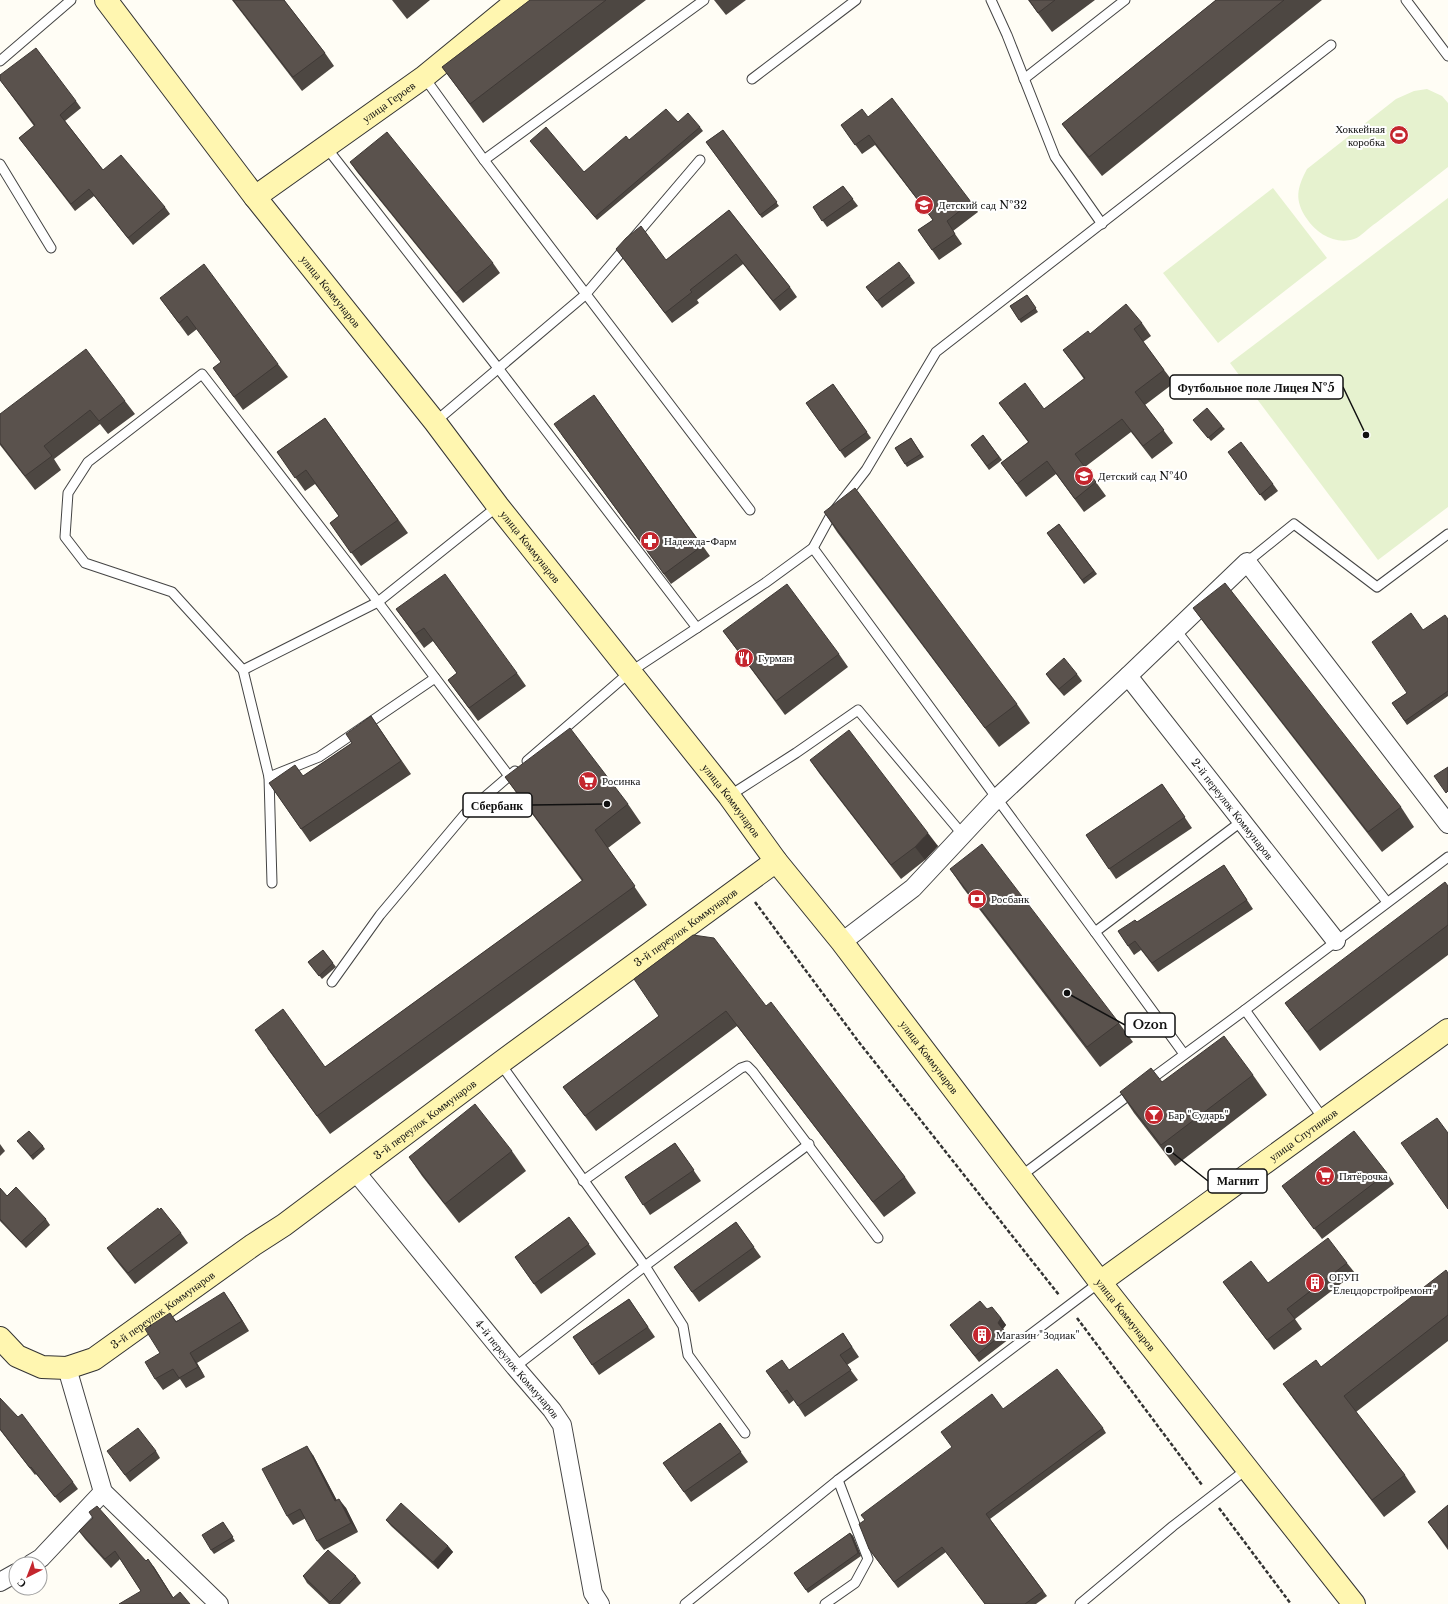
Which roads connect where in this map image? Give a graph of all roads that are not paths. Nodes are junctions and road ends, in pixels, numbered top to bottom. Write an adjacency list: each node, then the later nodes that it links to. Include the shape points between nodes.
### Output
1 (72, 0): 11 (lane)
2 (106, 0): 19 (main road, улица Коммунаров)
3 (518, 0): 12 (main road, улица Героев)
4 (704, 0): 16 (lane)
5 (856, 0): 13 (lane)
6 (991, 0): 14 (lane)
7 (1125, 0): 14 (lane)
8 (1406, 0): 10 (lane)
9 (1331, 45): 20 (lane)
10 (1448, 56)
11 (0, 61)
12 (424, 77): 15 (main road, улица Героев); 16 (lane)
13 (752, 79)
14 (1024, 79): 20 (lane, via 1055,157)
15 (326, 147): 19 (main road, улица Героев); 23 (lane)
16 (484, 160): 22 (lane)
17 (700, 160): 22 (lane)
18 (0, 164): 21 (lane)
19 (254, 197): 24 (main road, улица Коммунаров)
20 (1102, 224): 28 (lane, via 936,352 866,470 831,515)
21 (51, 248)
22 (585, 295): 23 (lane); 26 (lane)
23 (498, 368): 24 (lane); 31 (lane)
24 (435, 422): 25 (main road, улица Коммунаров)
25 (498, 506): 30 (lane); 34 (main road, улица Коммунаров)
26 (750, 510)
27 (1448, 534): 29 (lane, via 1377,587 1294,524)
28 (813, 548): 31 (lane); 40 (lane)
29 (1247, 562): 32 (street); 42 (street)
30 (378, 602): 33 (lane); 33 (lane, via 202,374 88,462 68,492 65,537 85,563 172,592); 36 (lane)
31 (697, 628): 34 (lane)
32 (1176, 630): 35 (street); 47 (lane)
33 (243, 670): 38 (lane)
34 (630, 672): 37 (lane); 39 (main road, улица Коммунаров)
35 (1128, 676): 40 (street); 41 (street, 2-й переулок Коммунаров)
36 (435, 678): 37 (lane); 38 (lane, via 319,757)
37 (509, 776): 51 (lane, via 465,814 380,915)
38 (269, 777): 46 (lane)
39 (729, 796): 43 (lane, via 858,710); 45 (main road, улица Коммунаров)
40 (998, 798): 43 (street); 48 (lane)
41 (1242, 821): 48 (lane); 49 (street, 2-й переулок Коммунаров)
42 (1448, 824)
43 (962, 835): 50 (street, via 913,888)
44 (1448, 857): 47 (lane)
45 (776, 861): 50 (main road, улица Коммунаров); 55 (main road, 3-й переулок Коммунаров)
46 (272, 883)
47 (1387, 902): 49 (lane)
48 (1096, 932): 54 (lane)
49 (1336, 941): 52 (lane)
50 (842, 942): 59 (main road, улица Коммунаров)
51 (332, 982)
52 (1245, 1010): 54 (lane); 56 (lane)
53 (1448, 1030): 56 (main road, улица Спутников)
54 (1184, 1054): 59 (lane)
55 (500, 1063): 58 (main road, 3-й переулок Коммунаров); 60 (lane)
56 (1325, 1121): 63 (main road, улица Спутников)
57 (809, 1144): 60 (lane, via 747,1066); 61 (lane); 62 (lane)
58 (355, 1171): 65 (street, 4-й переулок Коммунаров); 66 (main road, 3-й переулок Коммунаров, via 284,1225 253,1244 94,1359)
59 (1020, 1176): 63 (main road, улица Коммунаров)
60 (583, 1181): 62 (lane)
61 (878, 1238)
62 (645, 1266): 65 (lane); 67 (lane, via 684,1326 688,1355)
63 (1100, 1282): 68 (main road, улица Коммунаров); 69 (lane)
64 (0, 1338): 66 (main road, 3-й переулок Коммунаров, via 17,1356 42,1368)
65 (515, 1367): 73 (street, 4-й переулок Коммунаров, via 562,1425 593,1593)
66 (67, 1368): 70 (street)
67 (745, 1433)
68 (1247, 1469): 76 (lane, via 1173,1526); 77 (main road, улица Коммунаров)
69 (838, 1480): 74 (lane); 75 (lane, via 868,1559 855,1583)
70 (103, 1492): 71 (street); 72 (street)
71 (43, 1556)
72 (219, 1604)
73 (600, 1604)
74 (685, 1604)
75 (825, 1604)
76 (1080, 1604)
77 (1354, 1604)

